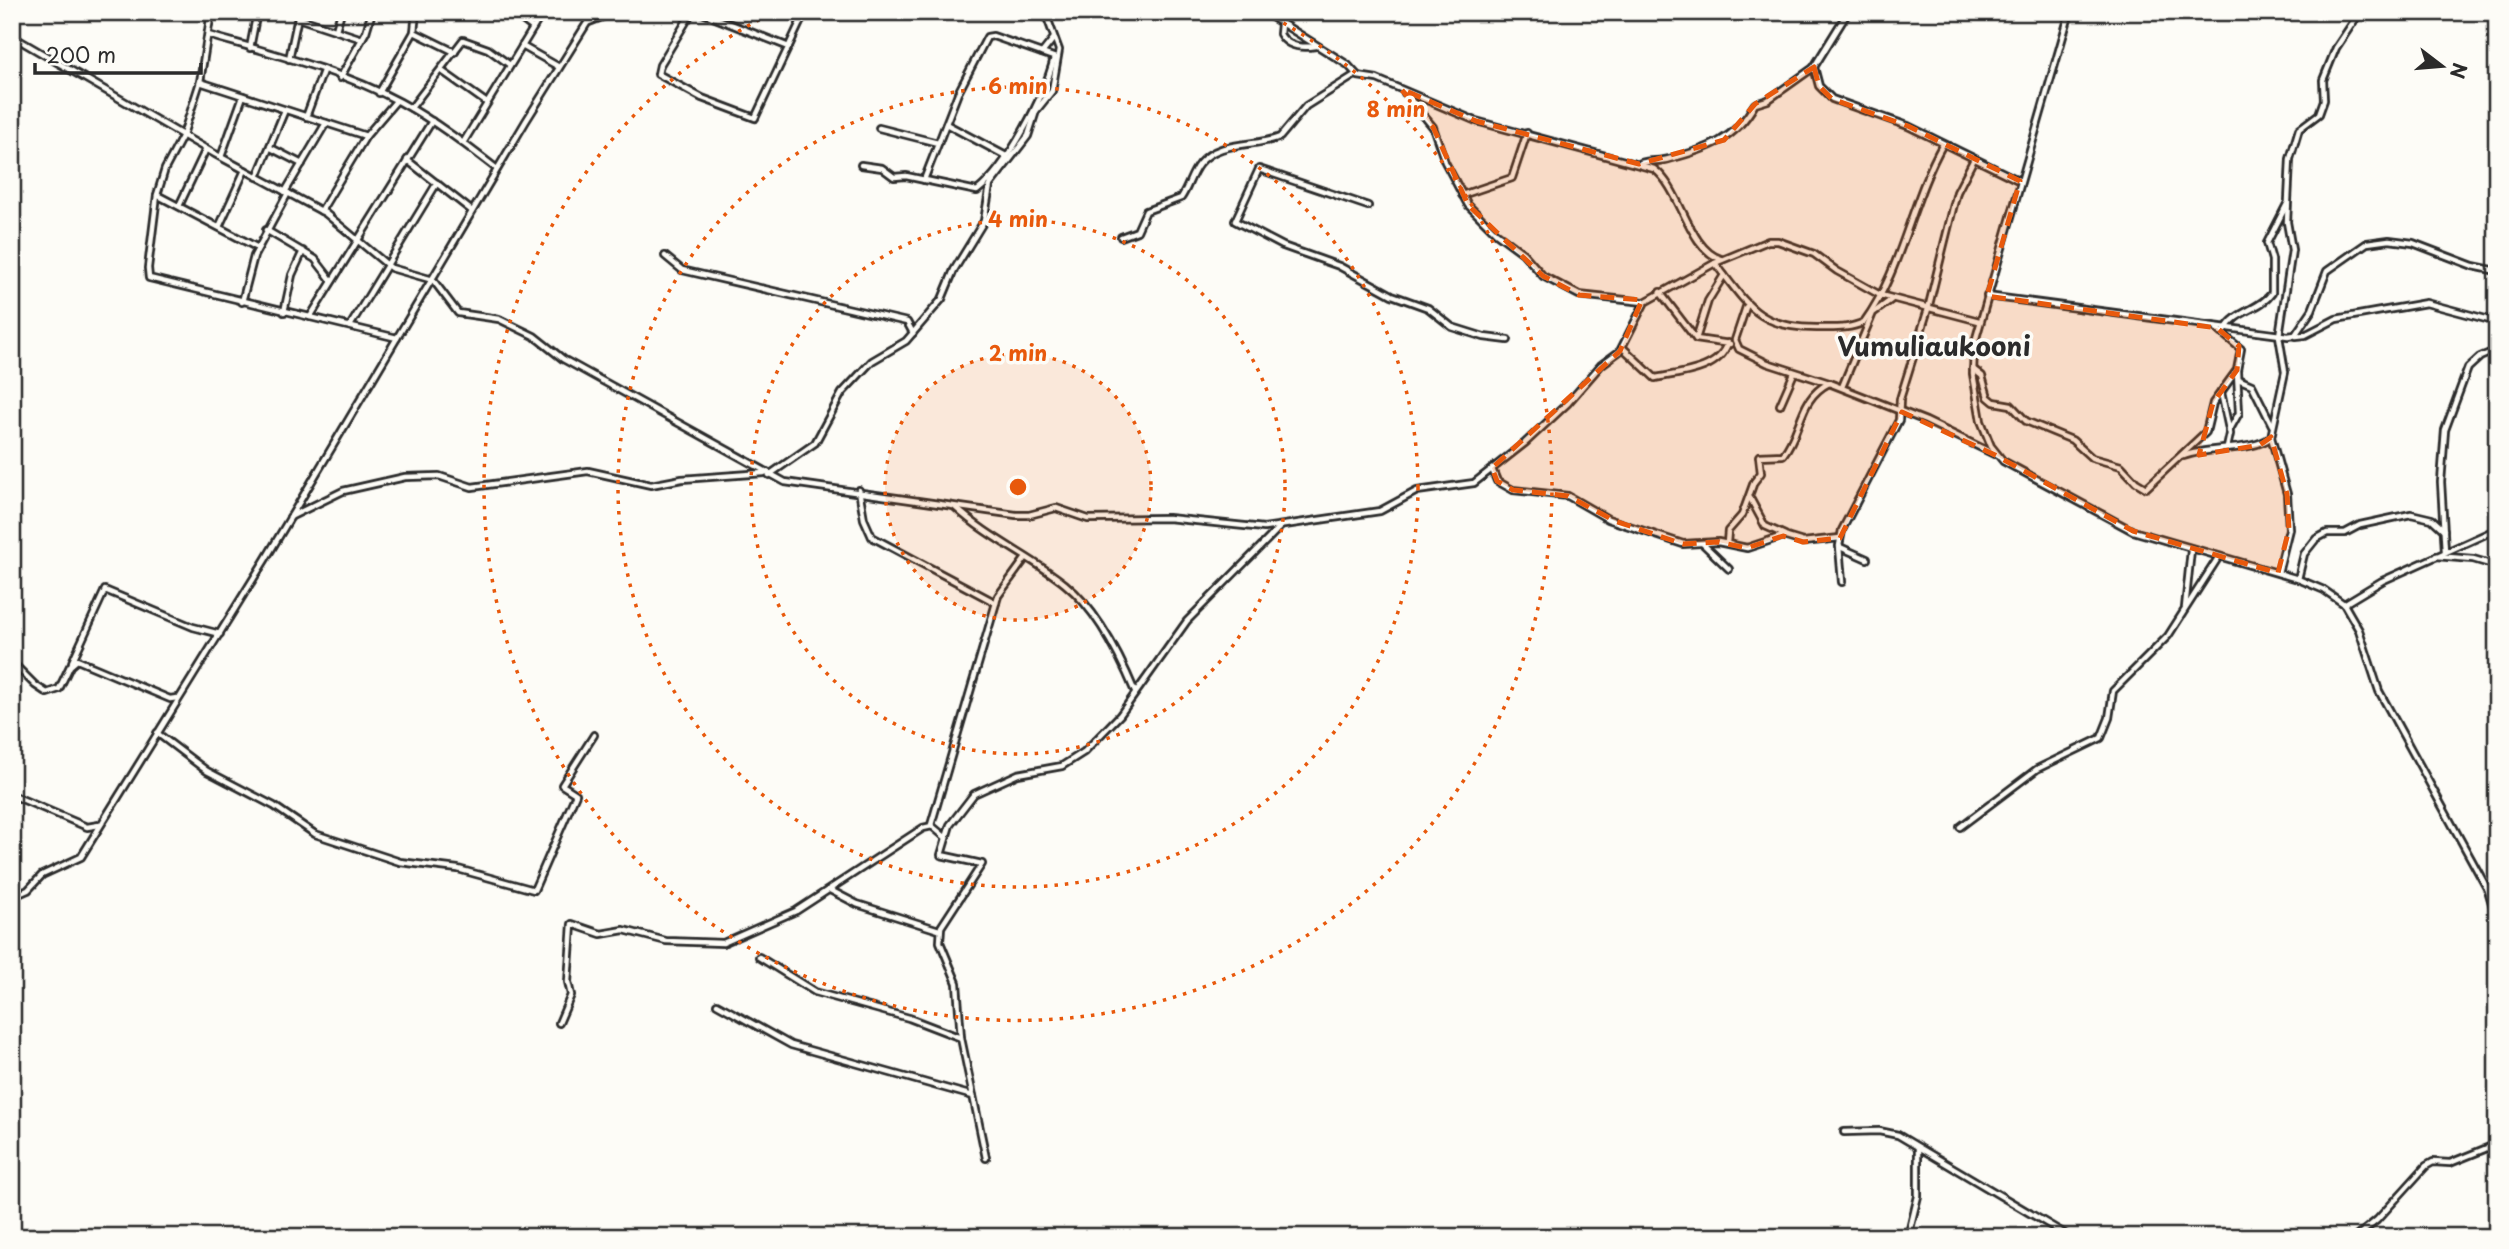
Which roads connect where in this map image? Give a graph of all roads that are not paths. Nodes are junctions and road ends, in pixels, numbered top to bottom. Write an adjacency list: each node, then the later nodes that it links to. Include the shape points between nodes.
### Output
1 (211, 12): 24 (street)
2 (257, 12): 30 (street)
3 (341, 12): 22 (street)
4 (372, 12): 27 (street)
5 (416, 12): 23 (street)
6 (512, 12): 21 (street)
7 (543, 12): 21 (street)
8 (594, 12): 19 (street)
9 (615, 12): 19 (street)
10 (692, 12): 31 (street, via 658,74 734,112 755,117 759,113)
11 (700, 12): 31 (street)
12 (805, 12): 31 (street)
13 (1045, 12): 26 (street)
14 (1264, 12): 20 (street)
15 (1848, 12): 38 (street)
16 (2070, 12): 75 (street)
17 (2360, 12): 80 (street, via 2336,48 2323,80 2319,114 2302,126 2295,139)
18 (298, 15): 22 (street); 35 (street)
19 (588, 22): 37 (street)
20 (1281, 24): 29 (street); 29 (street, via 1285,42)
21 (533, 27): 28 (street)
22 (335, 30): 27 (street)
23 (414, 32): 32 (street); 45 (street)
24 (208, 35): 30 (street); 43 (street)
25 (12, 36): 57 (street)
26 (1054, 37): 33 (street); 34 (street, via 1059,45)
27 (362, 39): 42 (street)
28 (522, 46): 36 (street); 37 (street)
29 (1316, 46): 41 (street)
30 (250, 47): 35 (street)
31 (789, 47)
32 (455, 52): 36 (street, via 468,40); 39 (street)
33 (1041, 53): 34 (street); 54 (street, via 987,37)
34 (1056, 58): 64 (street, via 1044,94); 114 (street, via 1052,91 1036,111 1028,135 990,185 976,239 954,270 942,299)
35 (289, 59): 40 (street)
36 (510, 65): 48 (street)
37 (559, 67): 71 (street)
38 (1814, 67): 61 (street, via 1819,86 1832,99); 69 (street, via 1768,100 1755,104 1724,140)
39 (442, 71): 48 (street); 49 (street)
40 (323, 72): 42 (street); 51 (street)
41 (1356, 75): 44 (street); 87 (street, via 1306,106 1280,137 1226,146 1207,157 1181,198 1150,208 1137,231)
42 (340, 78): 45 (street)
43 (200, 82): 46 (street); 57 (street)
44 (1401, 89): 56 (street, via 1476,121); 79 (street, via 1433,127)
45 (379, 93): 47 (street)
46 (243, 96): 50 (street); 65 (street)
47 (397, 100): 49 (street); 58 (street)
48 (487, 104): 59 (street)
49 (411, 108): 52 (street)
50 (285, 110): 51 (street); 62 (street)
51 (306, 117): 53 (street)
52 (432, 121): 59 (street); 67 (street)
53 (326, 123): 58 (street); 68 (street)
54 (946, 124): 60 (street); 64 (street)
55 (879, 128): 60 (street)
56 (1527, 133): 69 (street); 79 (street, via 1512,178)
57 (183, 135): 63 (street); 78 (street)
58 (366, 136): 83 (street)
59 (463, 143): 71 (street)
60 (937, 143): 74 (street)
61 (1942, 144): 66 (street); 100 (street)
62 (271, 148): 68 (street); 73 (street)
63 (206, 149): 65 (street); 81 (street)
64 (1006, 156): 74 (street, via 977,191)
65 (221, 157): 72 (street)
66 (1974, 159): 75 (street); 106 (street, via 1957,192)
67 (407, 160): 76 (street); 88 (street)
68 (302, 164): 77 (street)
69 (1639, 164): 92 (street, via 1654,169 1667,181 1696,236 1711,255)
70 (862, 165): 74 (street, via 882,168 894,177)
71 (497, 169): 84 (street)
72 (245, 170): 73 (street); 85 (street)
73 (257, 177): 77 (street)
74 (924, 180)
75 (2020, 181): 101 (street)
76 (437, 183): 84 (street); 94 (street)
77 (287, 193): 83 (street); 86 (street)
78 (157, 195): 81 (street); 103 (street, via 149,278)
79 (1462, 195): 104 (street, via 1543,276 1579,295)
80 (2290, 197): 113 (street, via 2267,243 2272,293 2236,316); 116 (street, via 2287,222 2292,250)
81 (179, 206): 85 (street)
82 (1368, 206): 119 (street, via 1260,169 1235,221 1428,308 1457,329)
83 (321, 211): 88 (street)
84 (472, 211): 97 (street)
85 (219, 227): 89 (street)
86 (266, 230): 89 (street); 90 (street)
87 (1121, 237)
88 (357, 240): 94 (street); 98 (street)
89 (258, 248): 103 (street)
90 (303, 251): 98 (street); 107 (street)
91 (665, 256): 114 (street, via 677,268 696,274 907,322)
92 (1722, 260): 93 (street); 100 (street, via 1760,243 1778,241 1814,254)
93 (1715, 263): 96 (street); 99 (street)
94 (388, 266): 97 (street); 111 (street)
95 (2497, 271): 115 (street, via 2413,243 2367,243 2327,271 2312,310)
96 (1724, 275): 105 (street); 118 (street, via 1707,301)
97 (433, 280): 117 (street); 140 (street, via 458,313 499,319 524,331 563,359 730,449)
98 (332, 281): 108 (street)
99 (1660, 292): 104 (street); 118 (street)
100 (1880, 295): 102 (street); 105 (street, via 1864,322 1842,328 1784,326)
101 (1987, 296): 109 (street); 112 (street)
102 (1892, 299): 106 (street); 129 (street, via 1873,313)
103 (242, 302): 107 (street)
104 (1645, 302): 122 (street)
105 (1745, 306): 121 (street)
106 (1927, 309): 109 (street); 132 (street)
107 (284, 312): 108 (street)
108 (310, 317): 111 (street)
109 (1979, 321): 124 (street)
110 (2497, 322): 115 (street, via 2426,303 2336,319 2305,335)
111 (350, 327): 117 (street)
112 (2217, 328): 113 (street); 125 (street, via 2241,349)
113 (2225, 330): 116 (street)
114 (913, 334): 140 (street, via 872,361 842,393 814,443)
115 (2295, 335): 116 (street)
116 (2279, 336): 133 (street, via 2285,372)
117 (397, 338): 144 (street)
118 (1696, 339): 120 (street)
119 (1508, 340)
120 (1728, 343): 121 (street); 122 (street, via 1723,354 1710,363 1655,378)
121 (1735, 345): 126 (street)
122 (1623, 348): 139 (street, via 1525,443)
123 (2497, 350): 147 (street, via 2468,368 2445,430)
124 (1973, 369): 137 (street, via 1981,421); 138 (street, via 1982,376 1994,402 2011,405 2026,421 2072,440 2092,458 2121,466 2143,487 2149,487)
125 (2237, 370): 127 (street); 130 (street)
126 (1794, 373): 128 (street); 131 (street)
127 (2238, 379): 133 (street, via 2252,385); 134 (street, via 2239,413)
128 (1829, 383): 129 (street); 142 (street, via 1803,407 1783,455 1759,456 1762,470)
129 (1842, 388): 132 (street)
130 (2220, 391): 134 (street); 138 (street, via 2206,432)
131 (1780, 405)
132 (1900, 411): 137 (street); 149 (street)
133 (2272, 425): 135 (street)
134 (2229, 431): 136 (street)
135 (2271, 437): 136 (street, via 2260,445); 161 (street, via 2287,494 2289,529)
136 (2227, 448): 138 (street)
137 (1995, 455): 153 (street, via 2031,479 2133,531)
138 (2180, 458)
139 (1492, 468): 145 (street, via 1474,483 1417,491 1380,512); 150 (street, via 1497,481 1513,490 1567,496 1634,528 1683,544)
140 (767, 474): 141 (street, via 805,485); 144 (street, via 651,485 589,471 472,487 439,477 405,477 342,491)
141 (859, 490): 143 (street); 164 (street, via 872,537)
142 (1750, 497): 148 (street, via 1765,526); 151 (street, via 1728,531)
143 (955, 506): 145 (street, via 1029,515 1056,508 1088,520 1168,518 1255,528); 157 (street)
144 (289, 517): 167 (street)
145 (1281, 526): 170 (street, via 1187,621)
146 (2497, 528): 154 (street)
147 (2444, 530): 154 (street); 162 (street, via 2432,519 2411,514 2344,533 2327,533 2309,547 2300,562)
148 (1788, 536): 149 (street, via 1803,542); 151 (street, via 1747,548)
149 (1840, 538): 152 (street)
150 (1703, 543): 151 (street); 160 (street)
151 (1727, 543)
152 (1839, 546): 158 (street); 163 (street)
153 (2191, 550): 156 (street); 166 (street)
154 (2445, 551): 155 (street)
155 (2435, 556): 159 (street); 165 (street)
156 (2218, 558): 161 (street); 166 (street)
157 (1025, 559): 164 (street); 170 (street, via 1074,592 1102,630)
158 (1867, 559)
159 (2497, 566)
160 (1729, 569)
161 (2278, 573): 162 (street)
162 (2298, 579): 165 (street)
163 (1842, 582)
164 (996, 603): 176 (street)
165 (2344, 604): 181 (street, via 2359,629 2379,691 2488,890)
166 (2185, 609): 177 (street, via 2156,651 2120,680 2101,738 2036,769)
167 (220, 634): 169 (street, via 105,590); 171 (street)
168 (12, 662): 169 (street, via 34,685 52,693 59,689)
169 (72, 663): 171 (street, via 83,661 170,699)
170 (1135, 693): 178 (street, via 1120,715 1074,760 1045,771 1017,774 974,794)
171 (178, 698): 172 (street)
172 (157, 733): 173 (street, via 207,771 268,802 316,834 400,862 458,869 534,890 576,794 562,785); 175 (street)
173 (594, 735)
174 (12, 795): 175 (street, via 87,827)
175 (100, 824): 180 (street, via 81,857 42,875 28,890)
176 (931, 825): 178 (street); 179 (street)
177 (1960, 827)
178 (945, 837): 182 (street, via 941,855 982,864)
179 (830, 890): 182 (street, via 857,904); 185 (street, via 796,911 723,943 666,941 624,930 596,933 574,923 570,927 571,995)
180 (12, 897)
181 (2497, 920)
182 (939, 930): 186 (street, via 957,984)
183 (759, 957): 186 (street, via 816,992)
184 (717, 1004): 187 (street, via 791,1045)
185 (559, 1023)
186 (961, 1038): 187 (street)
187 (973, 1096): 191 (street)
188 (1844, 1132): 190 (street, via 1889,1132)
189 (2497, 1143): 194 (street, via 2450,1163 2426,1166)
190 (1918, 1148): 192 (street, via 1918,1196); 193 (street)
191 (986, 1158)
192 (1908, 1237)
193 (2070, 1237)
194 (2356, 1237)

